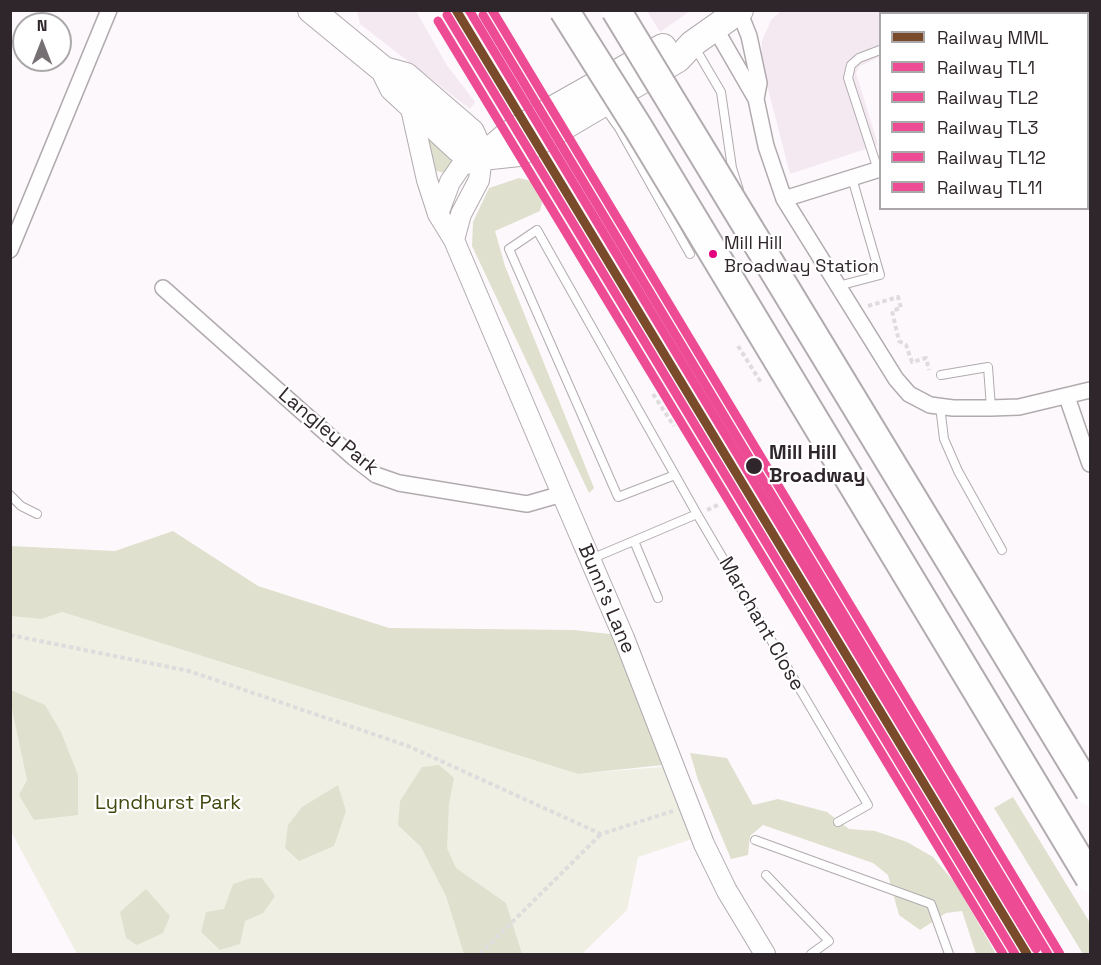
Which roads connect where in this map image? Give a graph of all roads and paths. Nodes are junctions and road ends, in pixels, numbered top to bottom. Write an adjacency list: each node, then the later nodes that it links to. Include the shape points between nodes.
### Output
1 (109, 10): 22 (street)
2 (311, 10): 9 (main road)
3 (564, 10): 55 (highway, bridge)
4 (616, 10): 49 (highway, bridge)
5 (740, 11): 6 (main road); 12 (street, via 759,83)
6 (715, 28): 7 (main road); 12 (street)
7 (692, 44): 10 (main road, via 678,59); 11 (main road, via 668,44); 19 (lane, via 721,92 732,168)
8 (879, 50): 16 (lane, via 851,65 848,78)
9 (384, 70): 13 (main road, via 393,88); 15 (main road, via 406,75 471,132)
10 (632, 86): 11 (main road); 14 (lane)
11 (597, 96): 14 (lane); 15 (main road, via 519,153)
12 (756, 99): 18 (street, via 766,146)
13 (410, 105): 15 (main road, via 459,149); 20 (street, Bunn's Lane)
14 (619, 128): 23 (lane)
15 (482, 158): 20 (street, via 461,166 450,182); 21 (street, via 479,180)
16 (879, 170): 17 (street)
17 (852, 178): 18 (street); 24 (lane, via 880,275)
18 (784, 199): 24 (street)
19 (745, 208)
20 (438, 214): 21 (street, Bunn's Lane)
21 (454, 240): 40 (street, Bunn's Lane)
22 (10, 250)
23 (690, 254)
24 (838, 286): 26 (street)
25 (163, 288): 40 (street, Langley Park, via 376,474 399,483 527,504)
26 (853, 310): 29 (path, via 898,297 901,308 892,310 899,341 906,345 912,362 926,358 931,378); 34 (street, via 896,379 909,394)
27 (738, 346): 30 (path)
28 (695, 371): 35 (path)
29 (941, 375): 36 (lane, via 988,367)
30 (762, 384)
31 (1090, 390): 33 (street)
32 (653, 394): 37 (path)
33 (1067, 397): 36 (street, via 1019,407); 38 (street)
34 (935, 406): 36 (street); 45 (lane, via 958,471)
35 (717, 408)
36 (991, 408)
37 (674, 426)
38 (1090, 465)
39 (675, 475): 39 (lane, via 618,497 509,249 537,230); 43 (lane)
40 (562, 494): 46 (street, Bunn's Lane)
41 (10, 495): 42 (lane)
42 (37, 514)
43 (697, 514): 44 (lane); 51 (lane, Marchant Close, via 867,805)
44 (634, 541): 46 (lane); 47 (lane)
45 (1002, 550)
46 (590, 560): 50 (street, Bunn's Lane)
47 (658, 598)
48 (10, 635): 52 (path, via 200,675 408,746)
49 (1090, 791)
50 (689, 807): 52 (path); 57 (street, Bunn's Lane, via 726,891)
51 (838, 822)
52 (602, 834): 56 (path)
53 (755, 840): 59 (lane, via 931,904)
54 (766, 875): 58 (lane, via 829,941)
55 (1090, 878)
56 (480, 954)
57 (765, 954)
58 (811, 954)
59 (949, 954)

